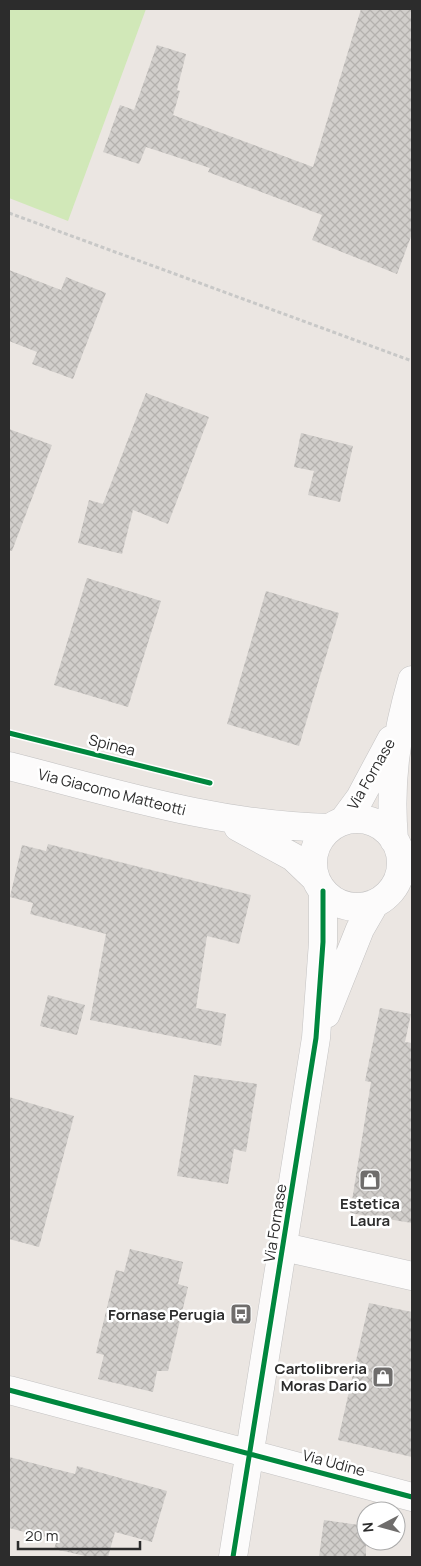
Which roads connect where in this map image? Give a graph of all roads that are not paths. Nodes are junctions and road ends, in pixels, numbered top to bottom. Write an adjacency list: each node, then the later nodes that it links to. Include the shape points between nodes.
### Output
1 (412, 680): 2 (street, Via Fornase)
2 (399, 726): 4 (street, Via Fornase); 6 (street, Via Fornase, via 360,798)
3 (9, 766): 5 (street, Via Giacomo Matteotti)
4 (402, 788): 7 (street, Via Fornase)
5 (216, 817): 6 (street, Via Giacomo Matteotti, via 285,827); 8 (street, Via Giacomo Matteotti, via 293,857)
6 (336, 825): 7 (street, Via Fornase, via 357,819 371,821 384,828); 8 (street, Via Fornase, via 320,839 314,853)
7 (394, 840): 9 (street, Via Fornase, via 400,854 396,883)
8 (319, 885): 9 (street, via 333,900 346,905 360,907); 10 (street, Via Fornase, via 323,942)
9 (375, 903): 10 (street, Via Fornase, via 360,929)
10 (316, 1038): 11 (street, Via Fornase)
11 (284, 1247): 12 (street); 14 (street, Via Fornase)
12 (412, 1276)
13 (9, 1390): 14 (street, Via Udine)
14 (250, 1454): 15 (street, Via Udine); 16 (street, Via Fornase)
15 (412, 1497)
16 (234, 1557)

